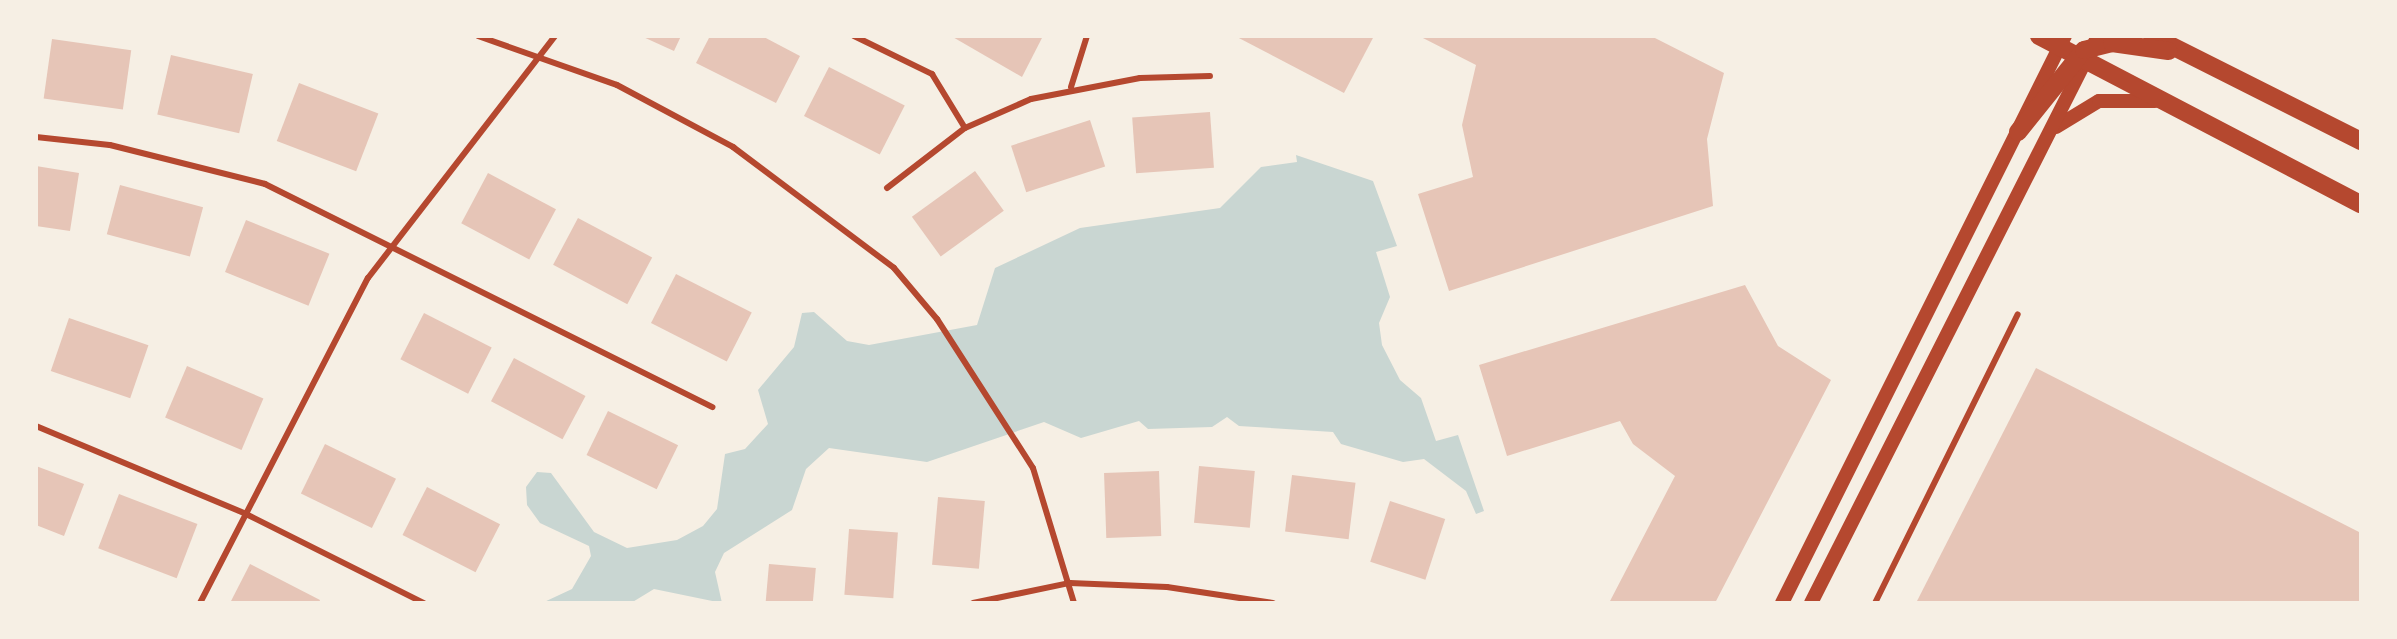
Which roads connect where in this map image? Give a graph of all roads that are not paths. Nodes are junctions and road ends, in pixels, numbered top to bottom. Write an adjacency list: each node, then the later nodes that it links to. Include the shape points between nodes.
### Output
1 (478, 36): 9 (lane)
2 (555, 36): 9 (lane)
3 (854, 36): 13 (lane, via 932,74)
4 (1087, 36): 11 (lane)
5 (2039, 36): 7 (highway)
6 (2152, 36): 8 (highway)
7 (2080, 46): 8 (highway); 12 (highway); 14 (highway); 17 (street)
8 (2194, 57): 16 (highway)
9 (544, 59): 20 (lane); 25 (lane, via 617,85 733,147 894,268 937,319 1033,468)
10 (1210, 76): 11 (lane)
11 (1071, 87): 13 (lane)
12 (2172, 105): 17 (street, via 2133,97 2099,101 2068,116); 19 (highway)
13 (965, 128): 18 (lane)
14 (2018, 132): 31 (street)
15 (36, 137): 20 (lane, via 110,145 251,180)
16 (2361, 141)
17 (2044, 143): 32 (street)
18 (887, 188)
19 (2361, 204)
20 (393, 242): 22 (lane); 24 (lane)
21 (2018, 314): 33 (lane)
22 (712, 407)
23 (36, 426): 24 (lane)
24 (246, 514): 26 (lane); 27 (lane)
25 (1070, 583): 28 (lane); 29 (lane); 30 (lane, via 1167,587)
26 (200, 603)
27 (424, 603)
28 (973, 603)
29 (1074, 603)
30 (1273, 603)
31 (1782, 603)
32 (1811, 603)
33 (1875, 603)

